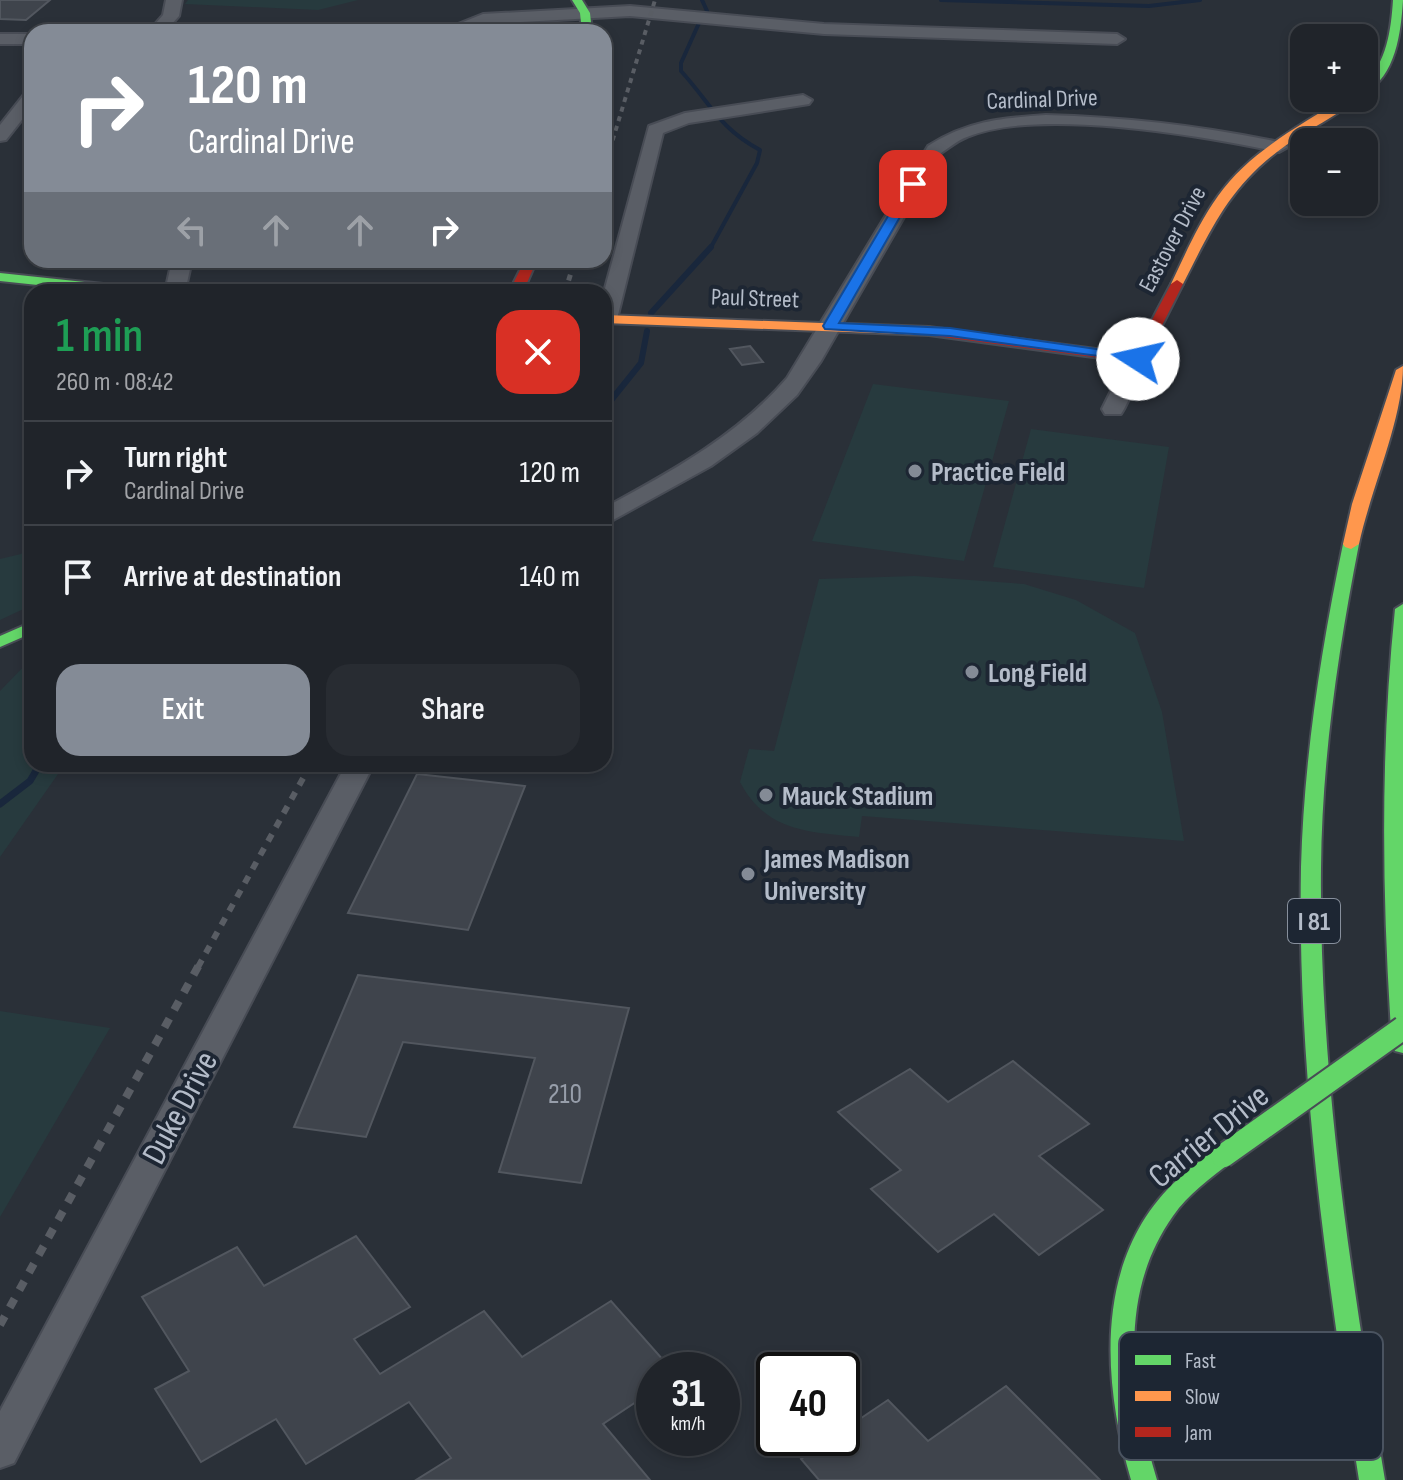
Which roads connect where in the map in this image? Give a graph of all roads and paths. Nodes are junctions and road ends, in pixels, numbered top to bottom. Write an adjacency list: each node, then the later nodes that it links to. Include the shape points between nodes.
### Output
1 (174, 0): 4 (street)
2 (1398, 0): 9 (main road, via 1392,45)
3 (581, 6): 5 (street); 8 (street, via 824,29)
4 (164, 24)
5 (469, 24)
6 (0, 39): 7 (street)
7 (24, 39)
8 (1117, 39)
9 (1378, 79)
10 (803, 100): 17 (street, Paul Street, via 685,118 655,130)
11 (24, 106): 13 (street)
12 (1331, 112): 14 (main road, Eastover Drive)
13 (0, 136)
14 (1279, 147): 19 (street, Cardinal Drive, via 1100,122 1005,123 960,132 934,150); 20 (main road, Eastover Drive, via 1250,166 1223,197)
15 (0, 277): 16 (main road)
16 (66, 284)
17 (612, 296)
18 (612, 319): 19 (main road, Paul Street)
19 (830, 326): 20 (main road, Paul Street, via 950,332); 23 (street, Cardinal Drive, via 789,391 767,413 666,484)
20 (1138, 359): 22 (street, Eastover Drive)
21 (1403, 370): 31 (main road, I 81, via 1367,474 1340,586 1321,723 1316,811 1316,1055)
22 (1113, 409)
23 (612, 514)
24 (1403, 609): 29 (main road, via 1393,698 1390,820)
25 (24, 631): 26 (main road)
26 (0, 642)
27 (356, 772): 32 (street, Duke Drive)
28 (1403, 1028): 30 (main road, Carrier Drive, bridge, via 1186,1185 1141,1250 1126,1296)
29 (1403, 1045)
30 (1123, 1332)
31 (1350, 1332)
32 (0, 1450)
33 (1139, 1460): 35 (main road, Carrier Drive, bridge)
34 (1369, 1460): 36 (main road, I 81)
35 (1144, 1480)
36 (1372, 1480)

